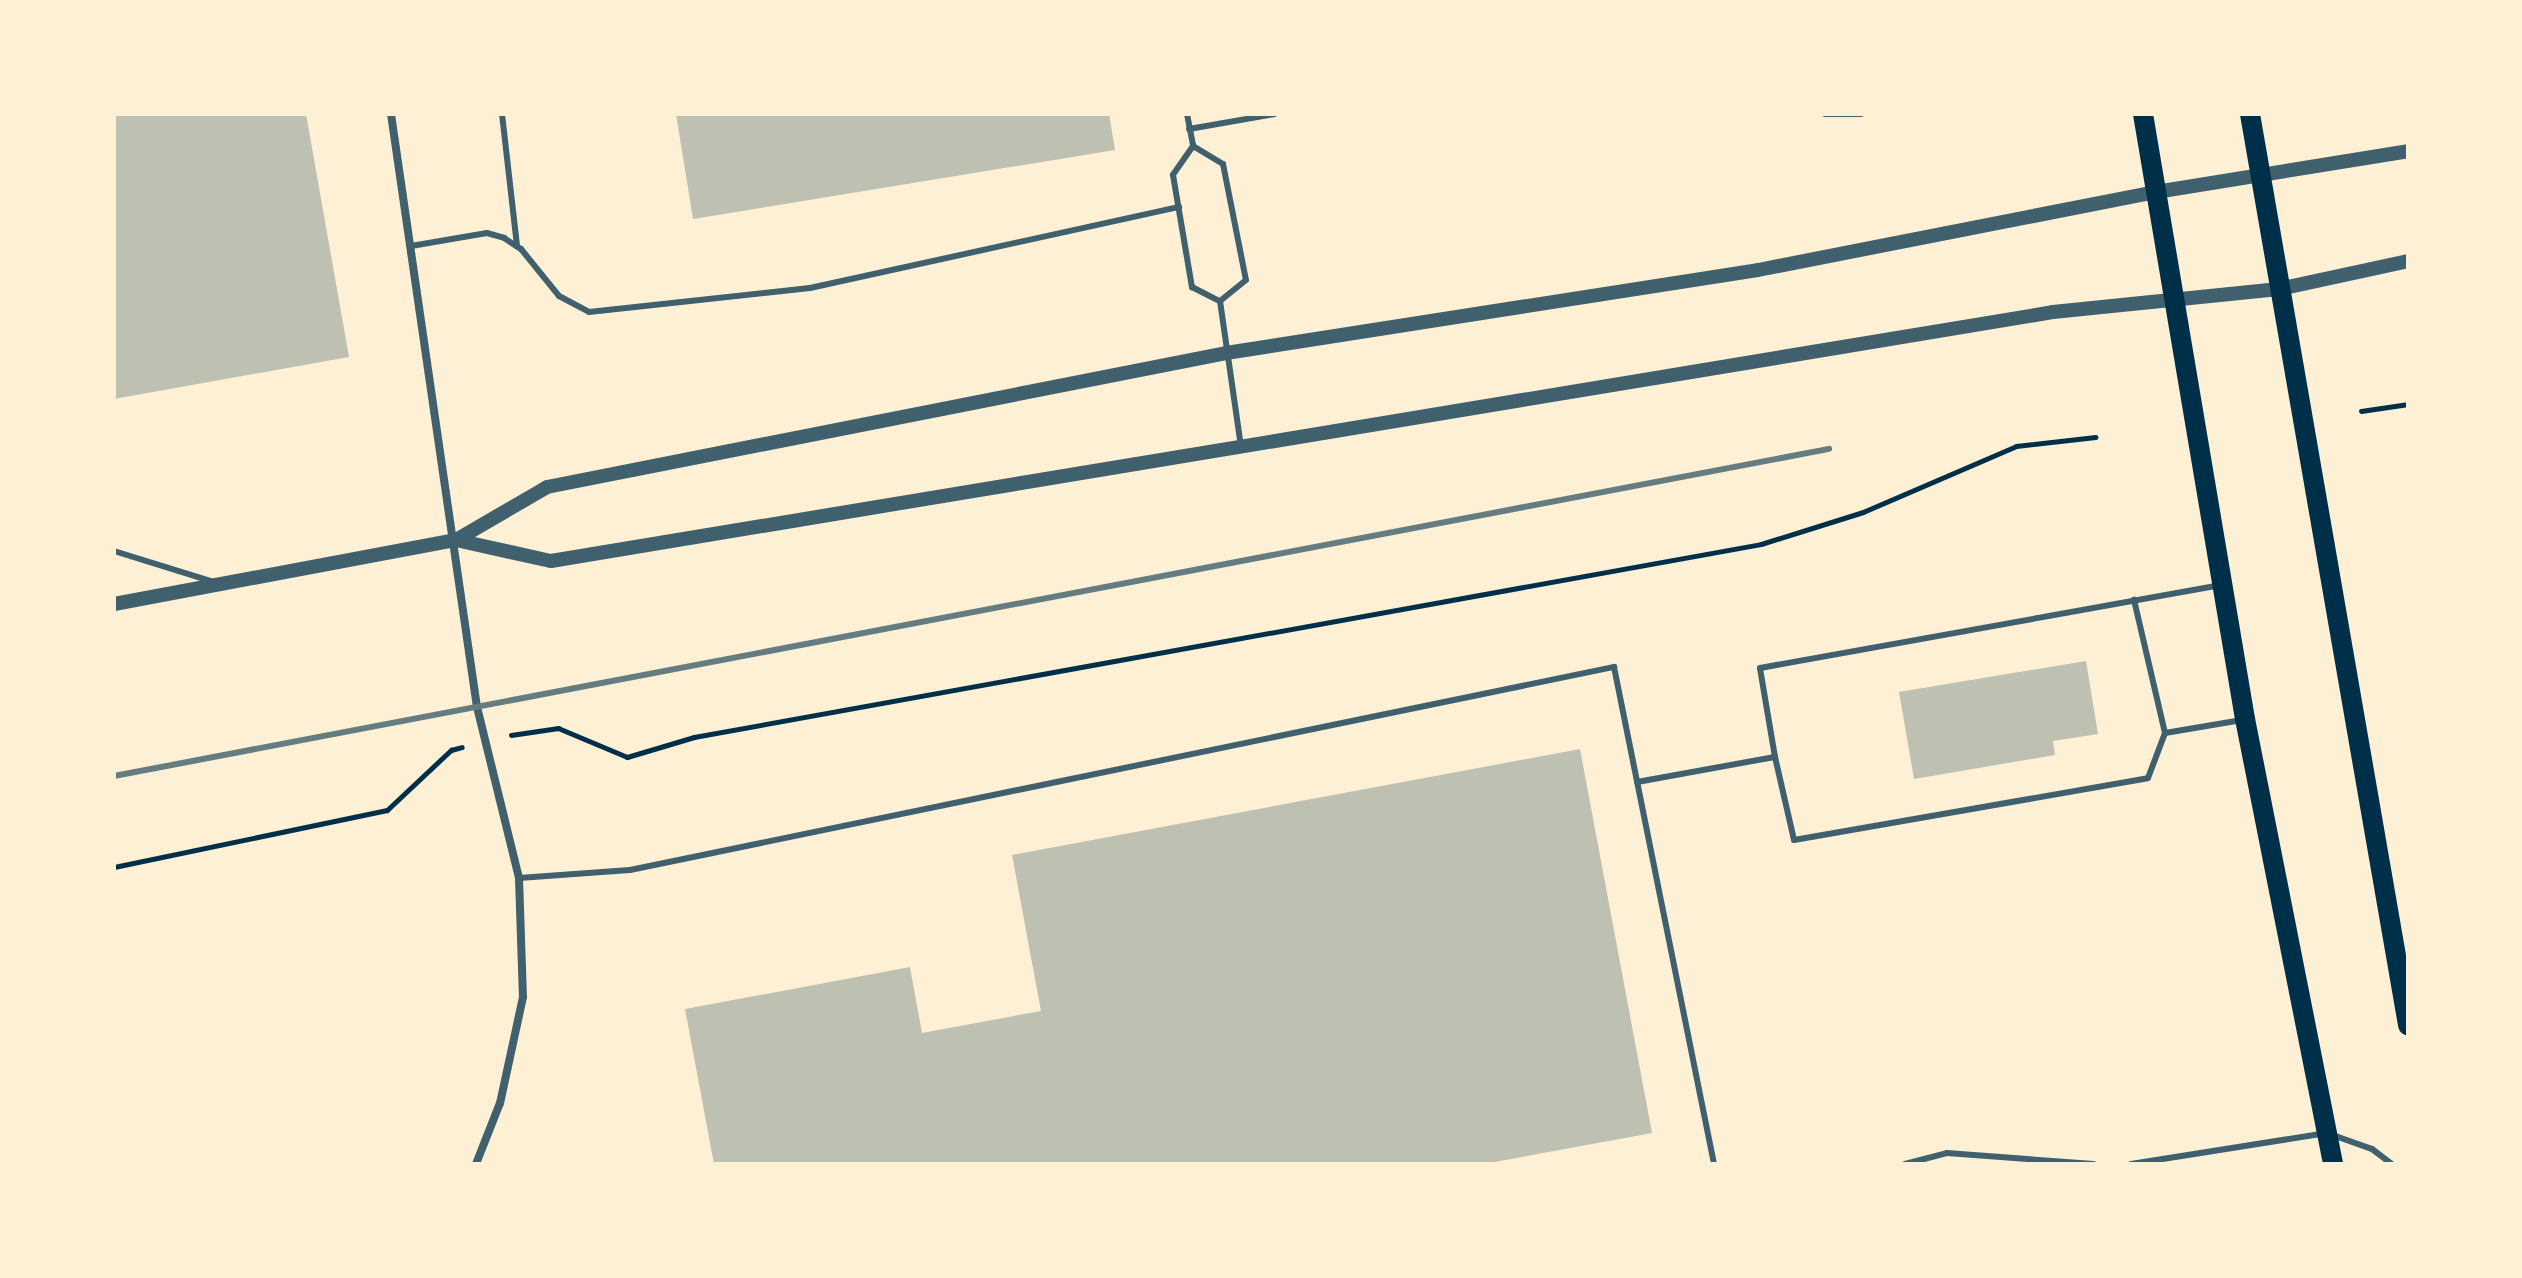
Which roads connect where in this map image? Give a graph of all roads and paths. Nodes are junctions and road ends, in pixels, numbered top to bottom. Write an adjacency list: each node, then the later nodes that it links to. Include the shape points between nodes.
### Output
1 (391, 114): 15 (street)
2 (502, 114): 16 (lane)
3 (1187, 114): 9 (lane)
4 (1275, 114): 9 (lane)
5 (1825, 114): 6 (lane)
6 (1861, 114)
7 (2143, 114): 13 (main road)
8 (2250, 114): 12 (main road)
9 (1189, 129): 10 (lane)
10 (1193, 146): 14 (lane, via 1173,175); 19 (lane, via 1223,164 1246,280)
11 (2408, 151): 12 (street)
12 (2261, 177): 13 (street); 18 (main road)
13 (2156, 192): 20 (main road); 21 (street, via 1758,270)
14 (1179, 207): 16 (lane, via 810,288 589,312 559,296); 19 (lane, via 1192,287)
15 (411, 246): 16 (lane, via 487,233); 26 (street)
16 (517, 246)
17 (2408, 261): 18 (street)
18 (2279, 289): 20 (street); 39 (main road)
19 (1220, 301): 21 (lane)
20 (2177, 302): 25 (street, via 2053,312); 29 (main road)
21 (1226, 353): 25 (lane); 26 (street, via 547,487)
22 (2408, 404): 23 (path)
23 (2361, 411)
24 (2095, 437): 34 (path, via 2016,446 1863,512 1745,547 709,734 627,757 558,728)
25 (1241, 449): 26 (street, via 551,561)
26 (456, 540): 28 (street); 34 (street)
27 (114, 551): 28 (lane)
28 (221, 584): 31 (street)
29 (2223, 584): 30 (lane); 32 (main road)
30 (2134, 600): 33 (lane); 35 (lane, via 1760,668)
31 (114, 604)
32 (2245, 719): 33 (lane); 41 (main road)
33 (2165, 733): 35 (lane, via 2148,778 1794,840)
34 (484, 741): 37 (path, via 451,750 387,810); 38 (street)
35 (1775, 757): 36 (lane)
36 (1637, 782): 38 (lane, via 1614,667 630,870); 43 (lane)
37 (114, 867)
38 (519, 878): 42 (street, via 523,997 500,1103)
39 (2401, 948): 40 (main road)
40 (2408, 1025)
41 (2327, 1133): 46 (lane); 47 (main road); 48 (lane, via 2372,1149)
42 (476, 1164)
43 (1714, 1164)
44 (1905, 1164): 45 (lane, via 1947,1153)
45 (2094, 1164)
46 (2131, 1164)
47 (2333, 1164)
48 (2392, 1164)

